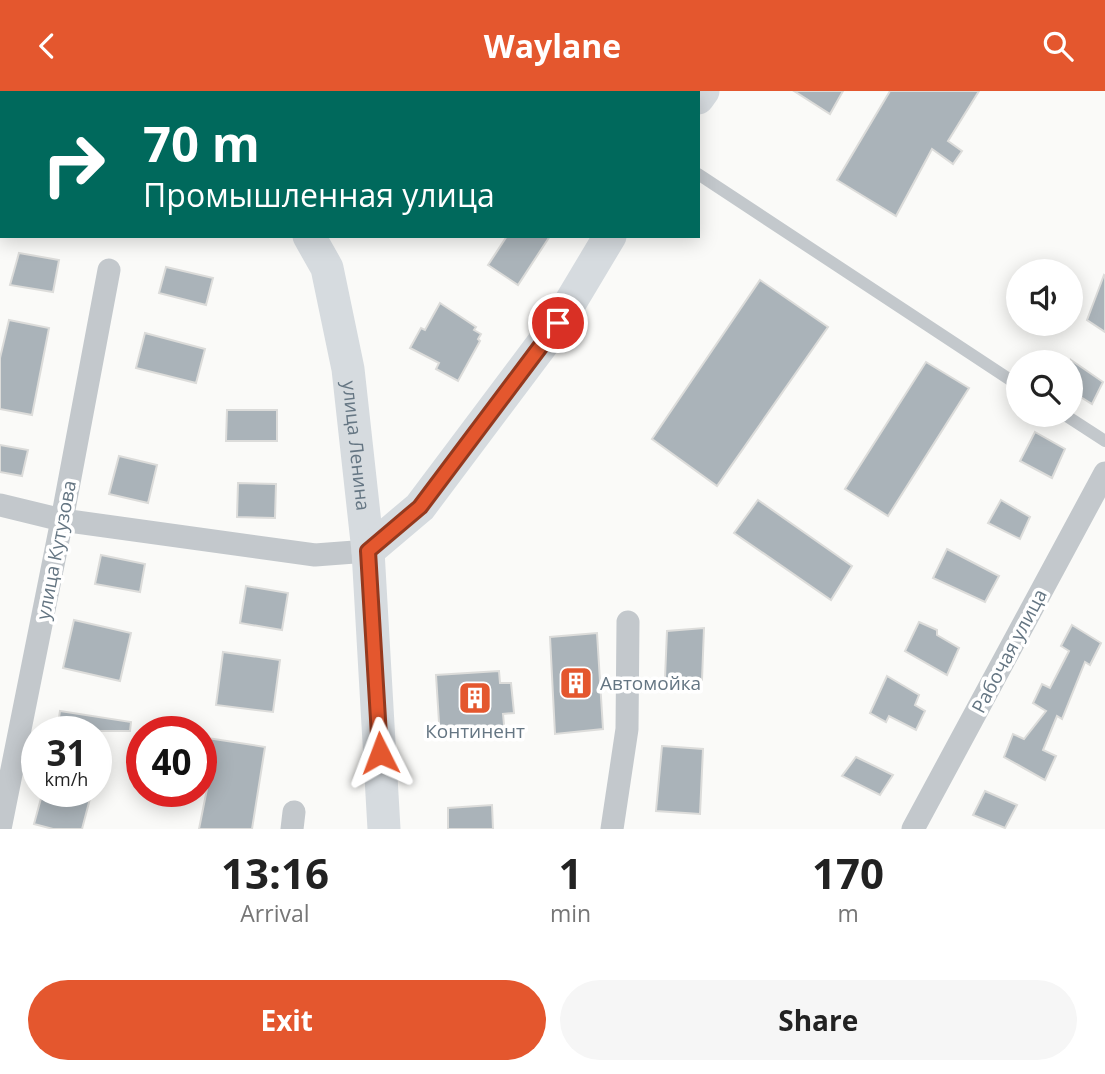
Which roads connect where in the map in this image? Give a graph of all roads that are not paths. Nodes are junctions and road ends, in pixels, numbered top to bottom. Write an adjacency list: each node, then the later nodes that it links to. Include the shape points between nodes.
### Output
1 (700, 175): 5 (lane)
2 (310, 238): 11 (street, улица Ленина, via 327,268 348,369)
3 (609, 238): 11 (street, via 558,323 420,507)
4 (109, 270): 10 (street, улица Кутузова)
5 (1006, 377)
6 (1083, 427): 7 (lane)
7 (1105, 441)
8 (1105, 473): 16 (street, Рабочая улица)
9 (0, 505): 10 (street)
10 (62, 520): 11 (street, via 315,555); 13 (street, улица Кутузова)
11 (368, 551): 14 (street, улица Ленина)
12 (628, 622): 15 (street, via 628,729)
13 (0, 829)
14 (384, 829)
15 (612, 829)
16 (914, 829)

